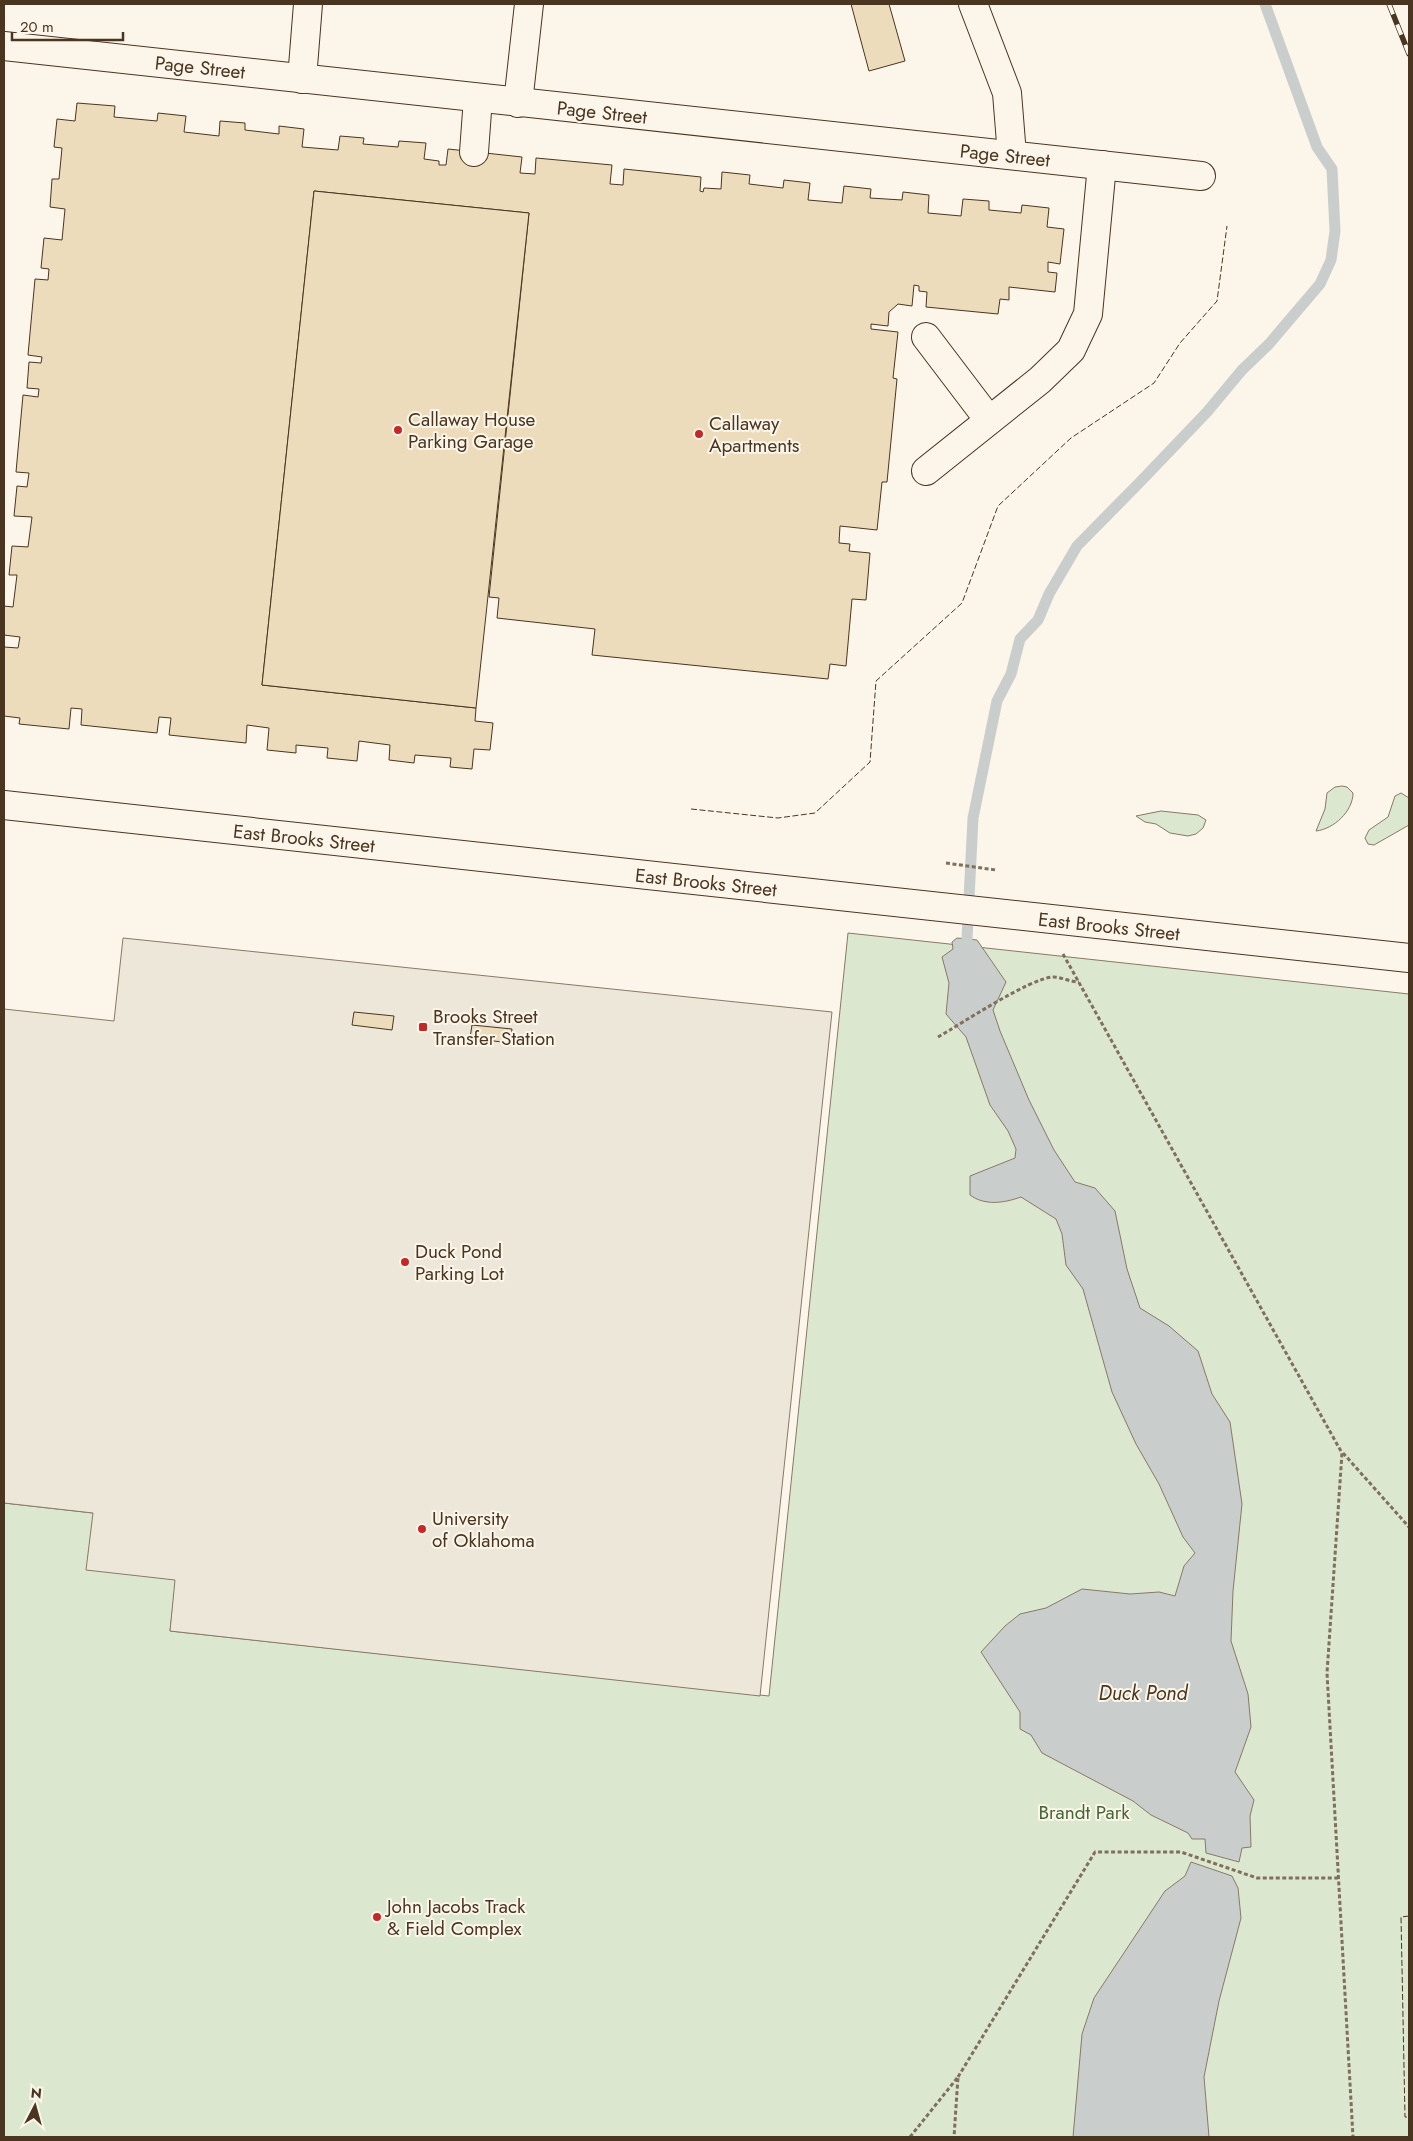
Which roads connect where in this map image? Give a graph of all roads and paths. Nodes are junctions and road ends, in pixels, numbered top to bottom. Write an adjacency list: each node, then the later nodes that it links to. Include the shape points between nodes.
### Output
1 (308, 4): 5 (street)
2 (529, 4): 7 (street)
3 (973, 4): 9 (street, via 1008,93)
4 (4, 46): 5 (street, Page Street)
5 (302, 79): 6 (street, Page Street)
6 (478, 98): 7 (street, Page Street); 8 (street)
7 (518, 103): 9 (street, Page Street)
8 (474, 152)
9 (1012, 155): 10 (street, Page Street)
10 (1102, 165): 11 (street, Page Street); 13 (street, via 1088,314 1071,350 1040,380)
11 (1201, 176)
12 (926, 336): 13 (street)
13 (989, 420): 14 (street)
14 (926, 471)
15 (4, 805): 19 (street, East Brooks Street)
16 (946, 863): 17 (path)
17 (996, 870)
18 (1061, 951): 20 (path)
19 (1409, 958)
20 (1079, 982): 21 (path, via 1053,977 1042,979); 22 (path)
21 (938, 1037)
22 (1342, 1453): 23 (path); 24 (path, via 1327,1673)
23 (1409, 1527)
24 (1340, 1878): 25 (path, via 1257,1878 1181,1852 1095,1852); 28 (path)
25 (958, 2077): 26 (path); 27 (path)
26 (910, 2137)
27 (954, 2137)
28 (1353, 2137)

